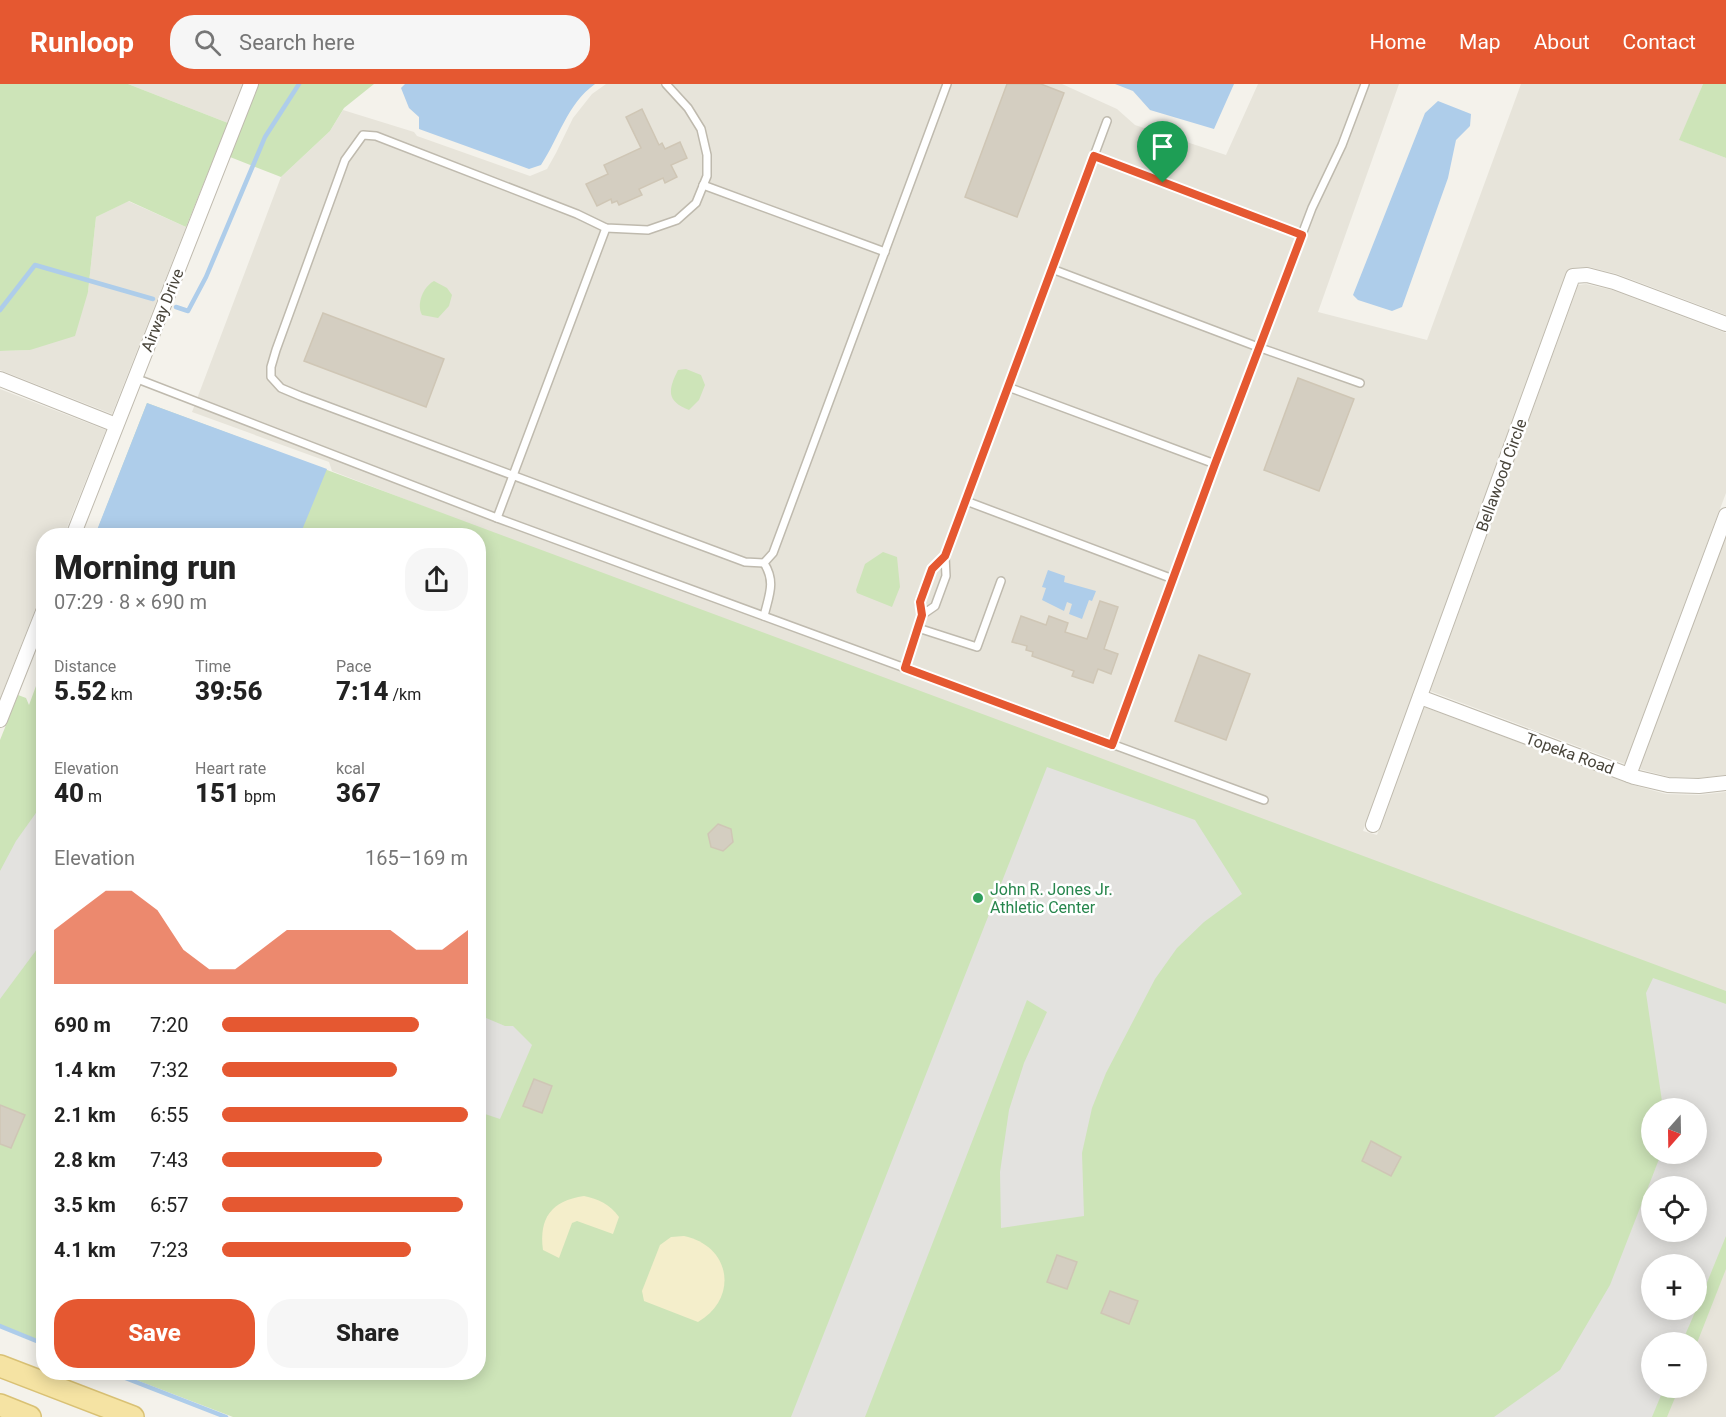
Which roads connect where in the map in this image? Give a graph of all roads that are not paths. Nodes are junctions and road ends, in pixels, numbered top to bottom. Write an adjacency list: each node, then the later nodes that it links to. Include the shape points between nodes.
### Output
1 (251, 84): 14 (street, Airway Drive)
2 (666, 84): 7 (lane, via 701,129 707,155)
3 (947, 84): 10 (lane)
4 (1365, 84): 9 (lane)
5 (1107, 121): 6 (lane)
6 (1094, 156): 9 (lane); 11 (lane)
7 (703, 184): 8 (lane, via 696,203 677,220 648,230); 10 (lane)
8 (606, 228): 20 (lane); 20 (lane, via 376,136 363,135 345,160 276,350 271,377 281,388 300,396)
9 (1302, 235): 13 (lane)
10 (885, 252): 26 (lane, via 773,553)
11 (1052, 269): 13 (lane); 17 (lane)
12 (1726, 324): 34 (street, Bellawood Circle, via 1614,282 1587,275 1573,276)
13 (1258, 347): 16 (lane); 19 (lane)
14 (135, 378): 18 (street, Airway Drive); 23 (lane)
15 (0, 379): 18 (street)
16 (1360, 383)
17 (1008, 387): 19 (lane); 21 (lane)
18 (116, 425): 24 (street, Airway Drive)
19 (1215, 464): 27 (lane)
20 (513, 476): 23 (lane); 26 (lane, via 745,562)
21 (966, 501): 25 (lane); 27 (lane)
22 (1726, 515): 37 (street)
23 (496, 518): 30 (lane)
24 (76, 528)
25 (945, 556): 29 (lane, via 932,569 920,602); 29 (lane, via 946,576 935,606)
26 (764, 563): 30 (lane, via 771,574)
27 (1173, 579): 36 (lane)
28 (1001, 581): 31 (lane, via 976,647)
29 (922, 615): 31 (lane)
30 (764, 616): 33 (lane)
31 (918, 628): 33 (lane)
32 (36, 629): 35 (street)
33 (905, 668): 36 (lane)
34 (1420, 697): 37 (street, Topeka Road); 40 (street, Bellawood Circle)
35 (0, 720)
36 (1112, 745): 39 (lane)
37 (1629, 775): 38 (street, Topeka Road, via 1668,785)
38 (1726, 783)
39 (1264, 800)
40 (1373, 825)
41 (0, 1360): 44 (main road)
42 (0, 1366): 46 (main road)
43 (0, 1378): 49 (main road)
44 (36, 1378)
45 (39, 1380): 46 (main road)
46 (53, 1387): 50 (main road)
47 (0, 1406): 48 (main road)
48 (30, 1417)
49 (103, 1417)
50 (133, 1417)

